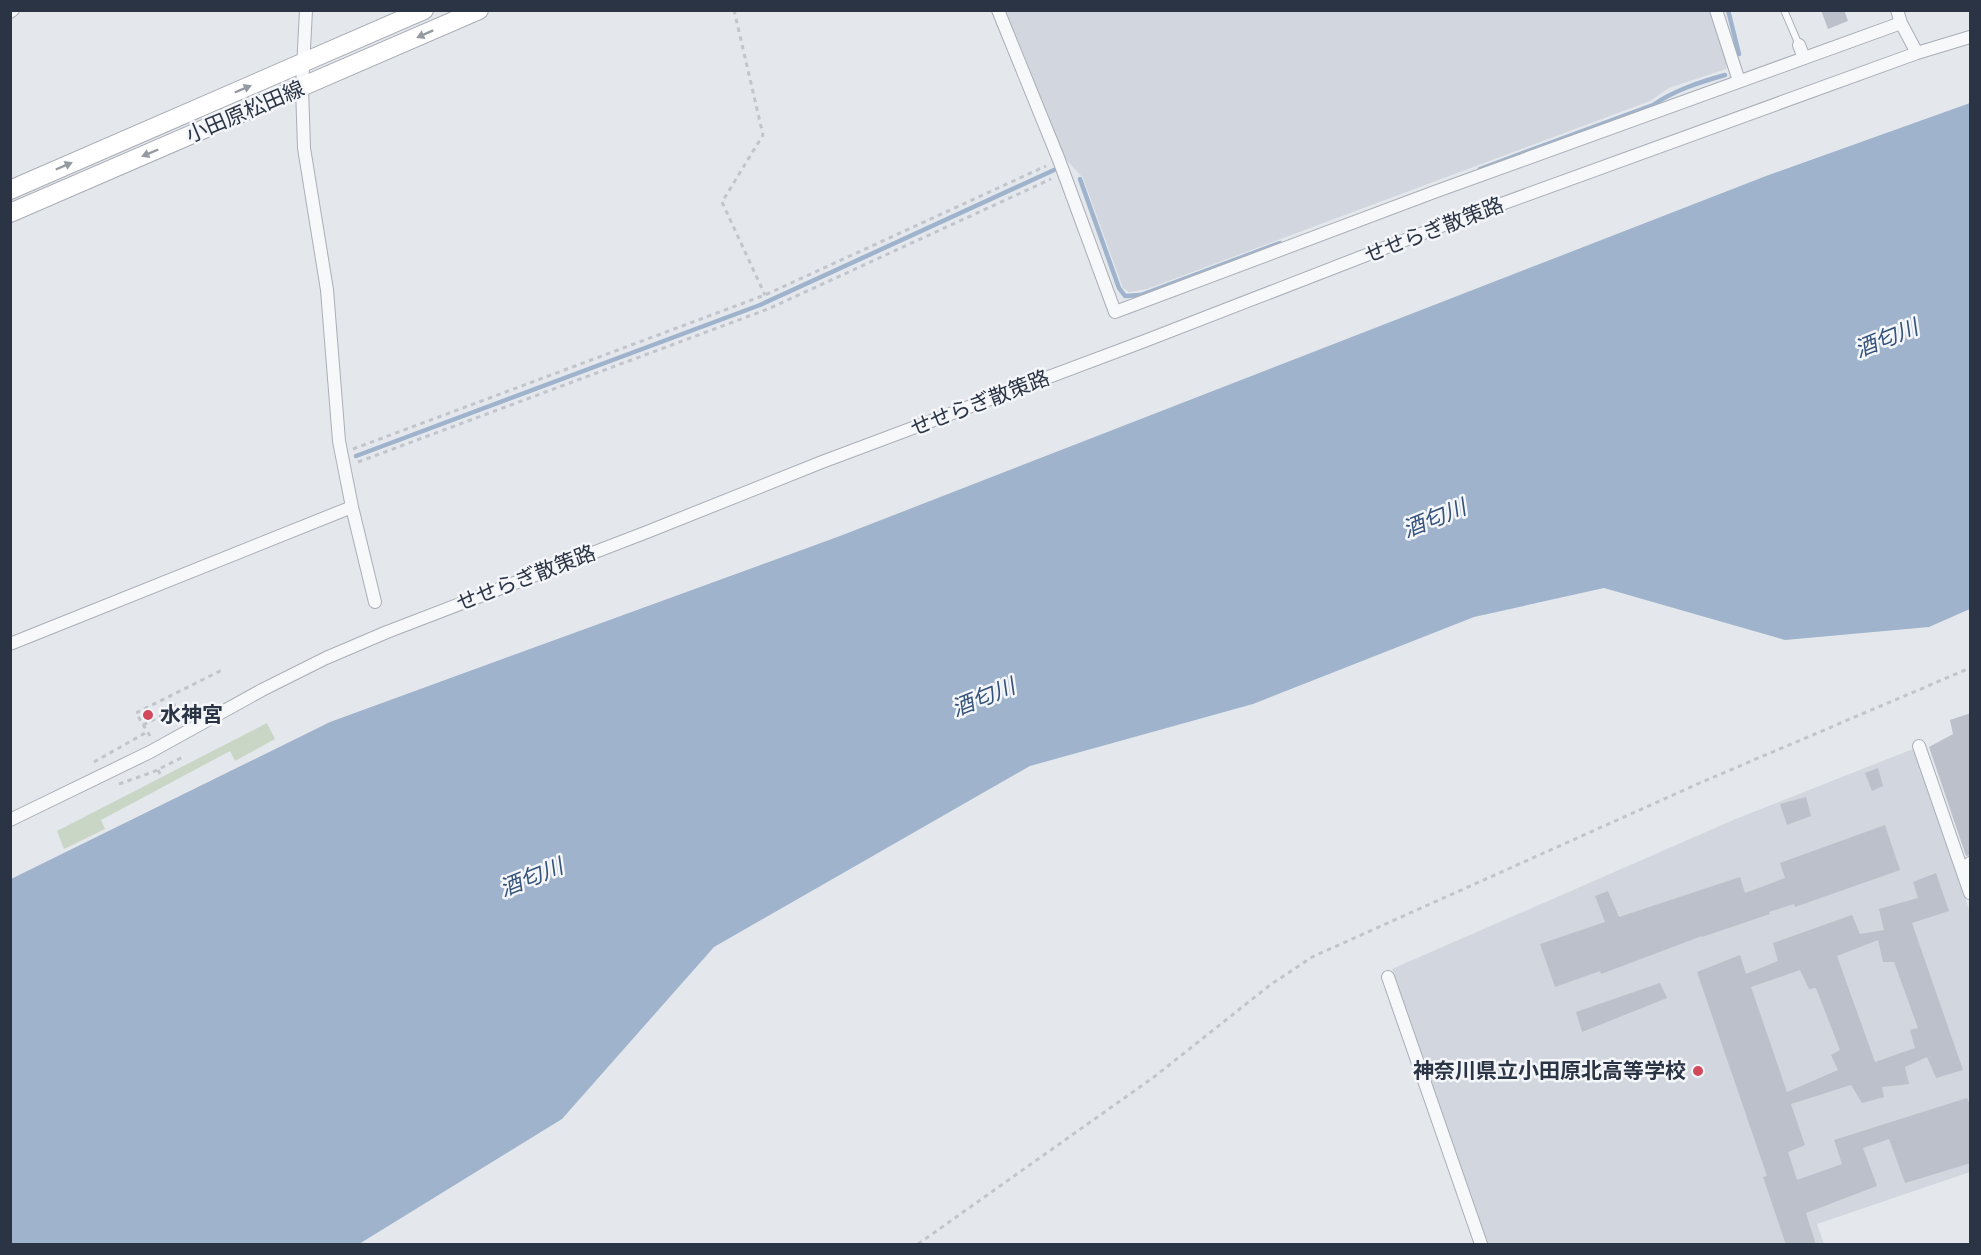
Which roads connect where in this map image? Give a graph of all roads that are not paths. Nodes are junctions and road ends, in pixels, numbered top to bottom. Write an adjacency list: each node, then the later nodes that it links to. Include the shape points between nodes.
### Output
1 (306, 10): 12 (street)
2 (424, 10): 12 (main road, 小田原松田線)
3 (479, 10): 14 (main road, 小田原松田線, one-way to 14)
4 (998, 10): 13 (street, via 1115,312)
5 (1716, 10): 13 (street)
6 (1784, 10): 9 (lane)
7 (1899, 17): 10 (street); 11 (street)
8 (1971, 36): 10 (street, せせらぎ散策路)
9 (1799, 45): 11 (street)
10 (1917, 53): 21 (street, せせらぎ散策路, via 1449,223 387,632 294,674 150,752)
11 (1804, 58): 13 (street)
12 (304, 63): 14 (street); 15 (main road, 小田原松田線, one-way to 12)
13 (1739, 81)
14 (302, 87): 16 (main road, 小田原松田線, one-way to 16); 17 (street, via 304,148 327,290 341,453)
15 (10, 190)
16 (10, 213)
17 (352, 507): 18 (street); 19 (street)
18 (375, 602)
19 (10, 644)
20 (1919, 746): 22 (street)
21 (10, 820)
22 (1966, 867): 23 (street)
23 (1971, 893)
24 (1388, 977): 25 (street)
25 (1480, 1245)

